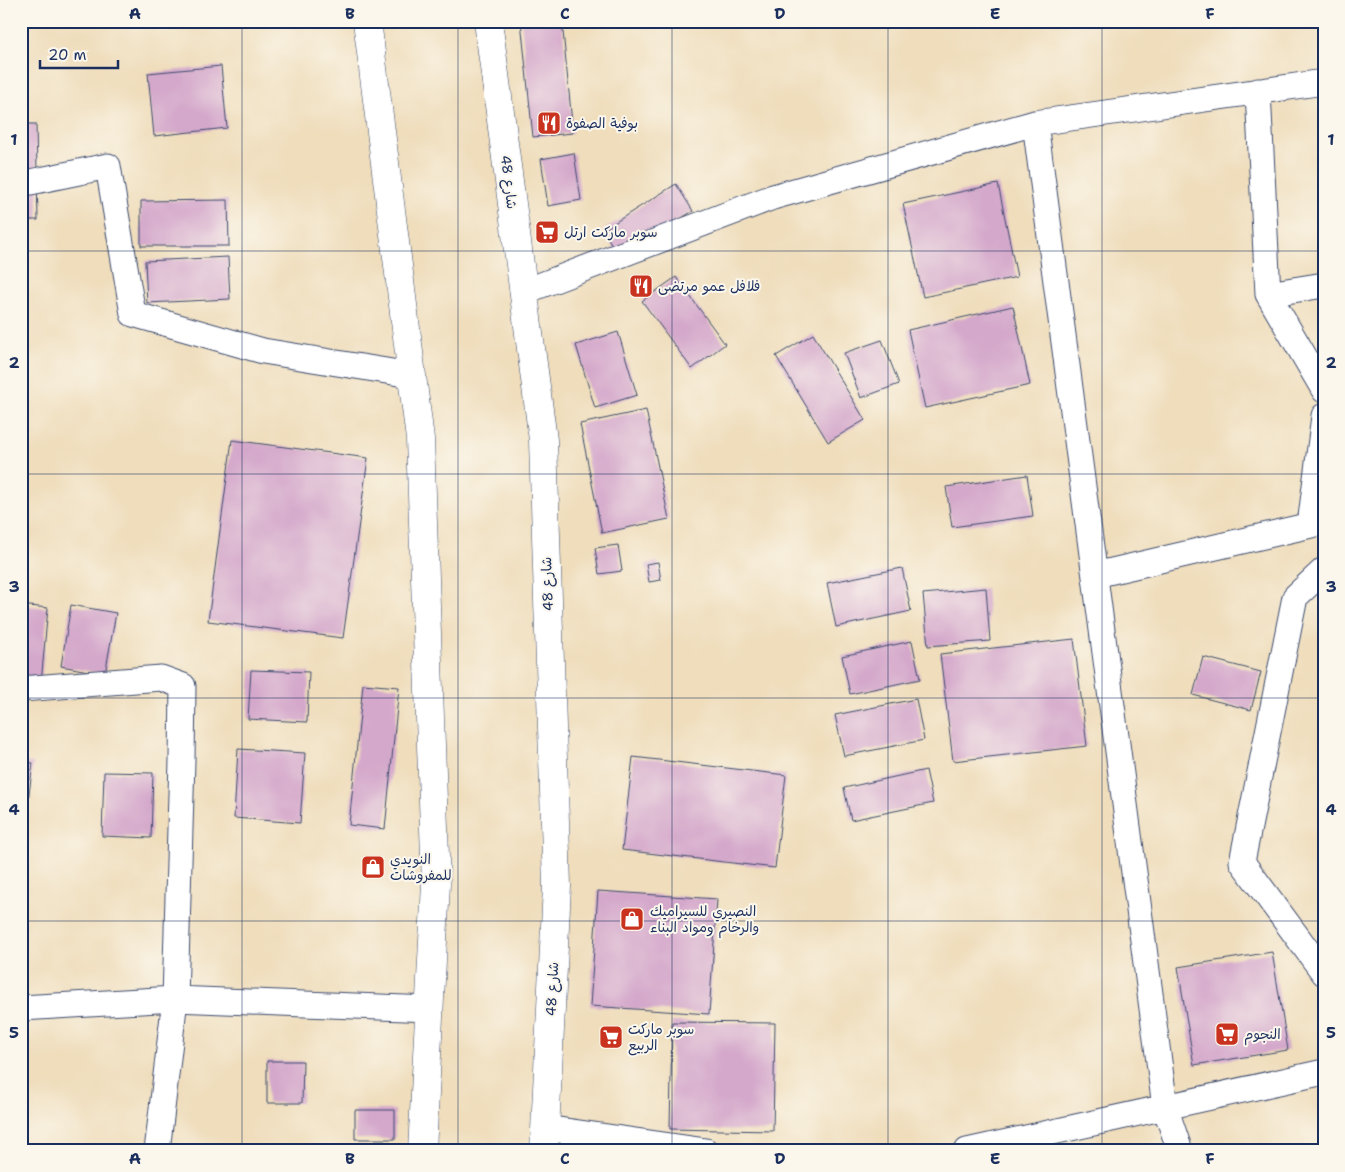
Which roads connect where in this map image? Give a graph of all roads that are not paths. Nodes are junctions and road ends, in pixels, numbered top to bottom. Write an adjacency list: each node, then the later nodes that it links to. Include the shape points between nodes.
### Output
1 (367, 21): 10 (main road)
2 (488, 21): 8 (main road, شارع 48)
3 (1324, 82): 4 (street)
4 (1258, 91): 5 (street); 9 (street)
5 (1034, 123): 8 (street, via 773,197); 15 (street)
6 (21, 184): 10 (street, via 108,166 133,314 263,351)
7 (1324, 286): 9 (street)
8 (523, 292): 23 (main road, شارع 48, via 543,440 557,886)
9 (1268, 294): 11 (street)
10 (411, 375): 20 (main road, via 420,439 436,884)
11 (1324, 390)
12 (1324, 416): 13 (street)
13 (1317, 523): 15 (street)
14 (1324, 570): 17 (street, via 1295,597 1242,862)
15 (1095, 575): 22 (street)
16 (21, 689): 18 (street, via 161,678 183,686)
17 (1324, 973)
18 (174, 999): 19 (street); 20 (street); 24 (street)
19 (21, 1008)
20 (430, 1008): 25 (main road)
21 (1324, 1072): 22 (street)
22 (1166, 1107): 27 (street); 28 (street)
23 (544, 1139): 26 (street)
24 (157, 1151)
25 (422, 1151)
26 (706, 1151)
27 (967, 1151)
28 (1180, 1151)

